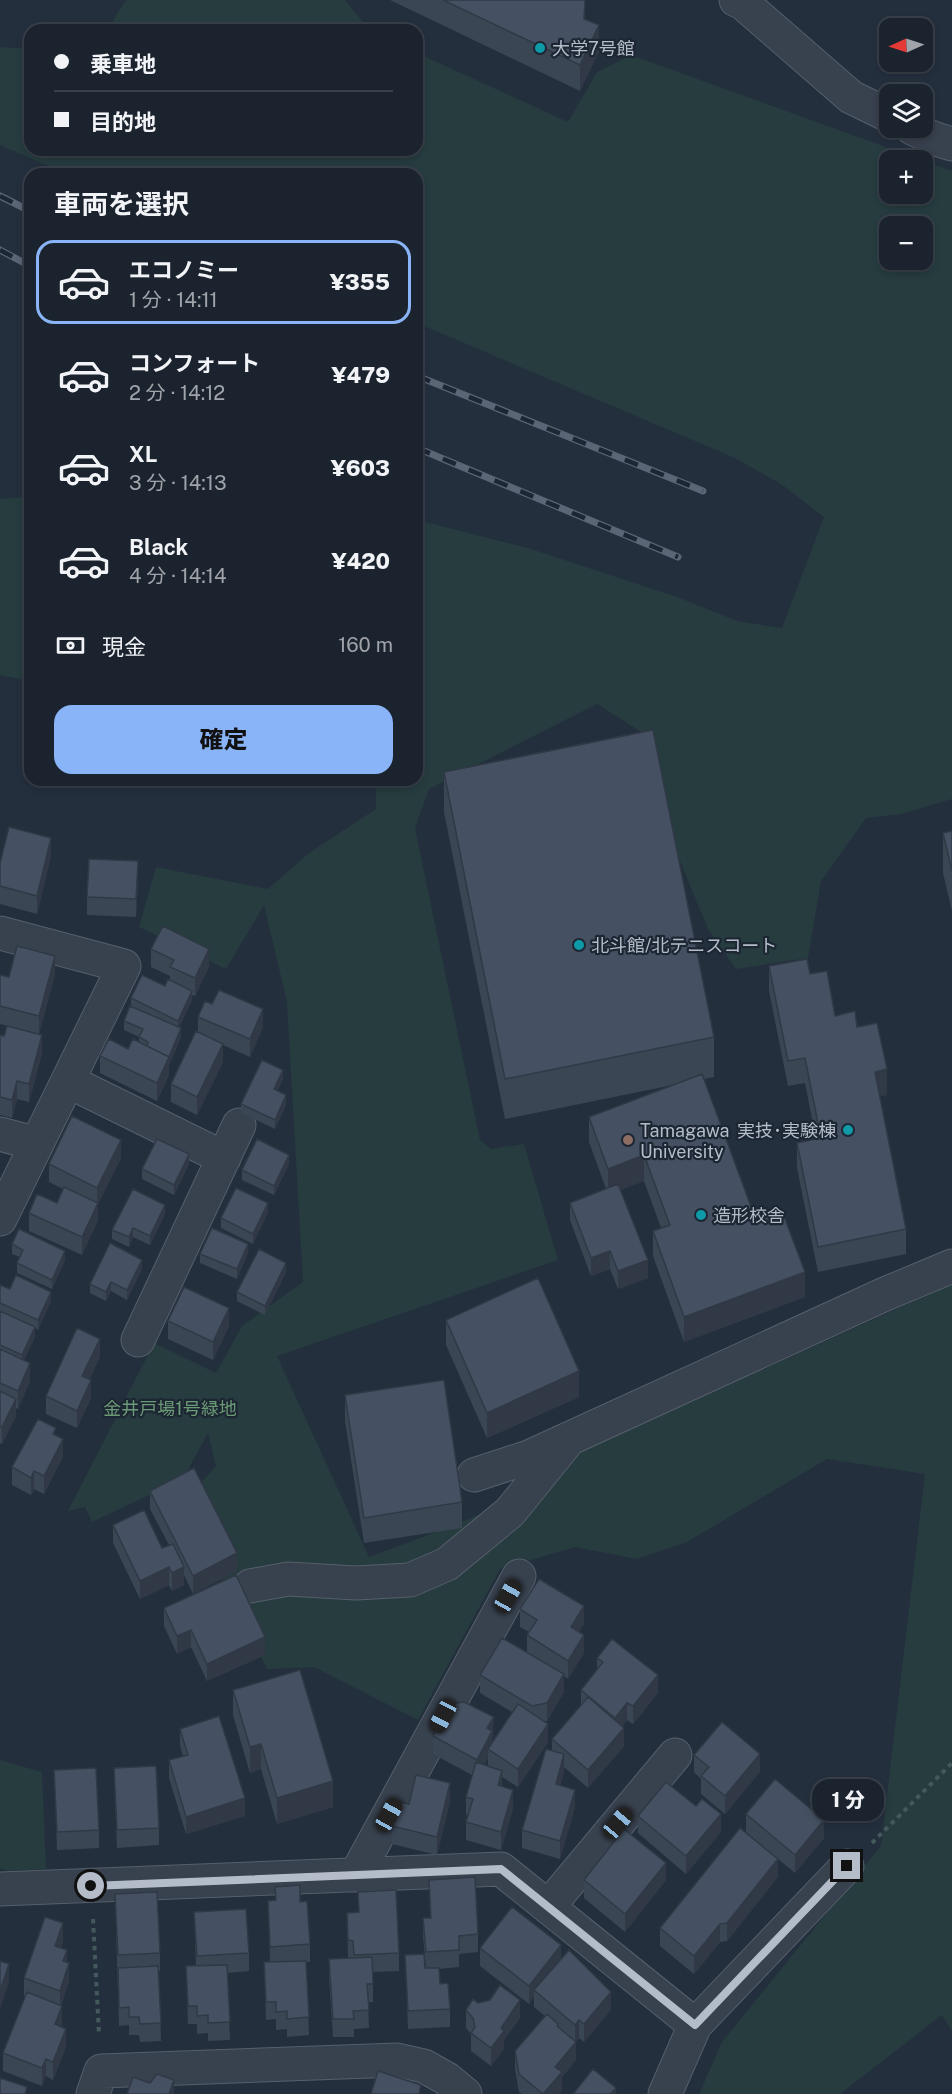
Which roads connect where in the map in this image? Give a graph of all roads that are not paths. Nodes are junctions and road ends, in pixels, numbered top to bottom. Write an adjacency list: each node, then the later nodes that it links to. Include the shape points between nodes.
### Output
1 (736, 0): 2 (street, via 850,97)
2 (879, 111)
3 (933, 138): 4 (street)
4 (952, 144)
5 (0, 933): 6 (street, via 124,966)
6 (68, 1081): 9 (street); 10 (street)
7 (239, 1125): 10 (street)
8 (0, 1134): 9 (street)
9 (36, 1144): 11 (street)
10 (224, 1158): 13 (street)
11 (0, 1219)
12 (952, 1266): 14 (street)
13 (138, 1340)
14 (569, 1438): 15 (street, via 529,1457); 17 (street, via 510,1512 447,1564 410,1580 356,1583 288,1579)
15 (474, 1475)
16 (519, 1576): 20 (street)
17 (250, 1586)
18 (675, 1755): 22 (street)
19 (847, 1866): 23 (street)
20 (356, 1875): 21 (street); 22 (street, via 501,1869)
21 (0, 1889)
22 (548, 1907): 23 (street)
23 (695, 2025): 26 (street)
24 (97, 2083): 25 (street, via 397,2060 424,2066)
25 (465, 2094)
26 (665, 2094)

